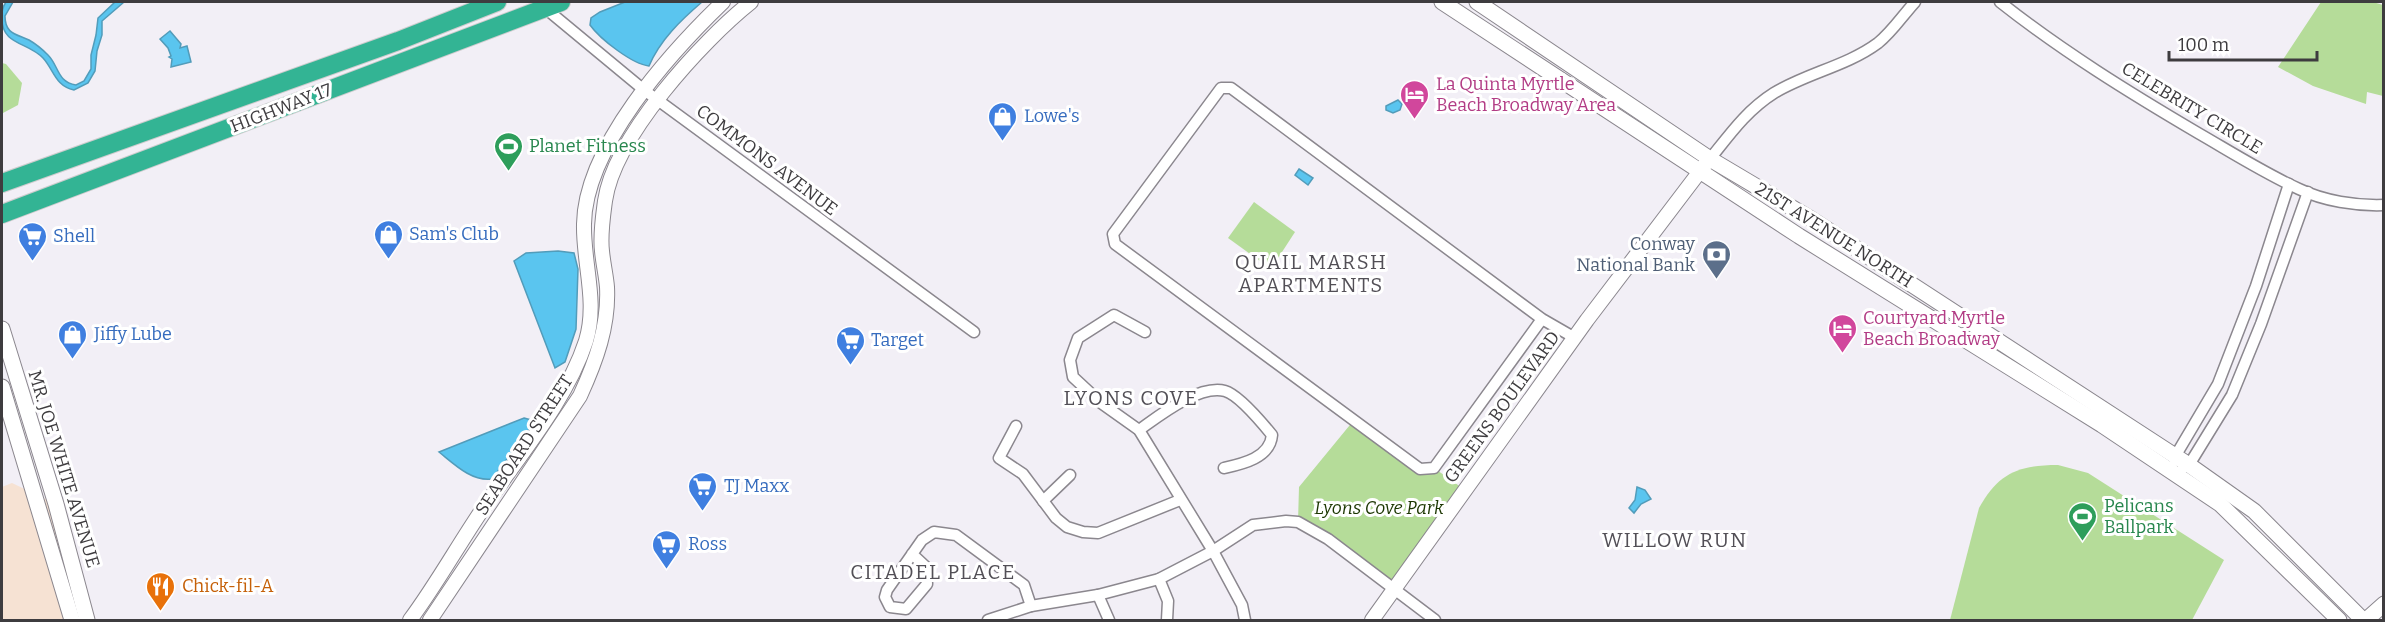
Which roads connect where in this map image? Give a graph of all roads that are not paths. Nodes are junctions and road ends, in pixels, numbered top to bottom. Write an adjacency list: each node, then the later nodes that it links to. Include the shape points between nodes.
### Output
1 (497, 2): 13 (highway, HIGHWAY 17)
2 (723, 2): 9 (street, SEABOARD STREET, via 688,36)
3 (751, 2): 10 (street, SEABOARD STREET, via 715,34)
4 (1442, 2): 12 (main road, 21ST AVENUE NORTH)
5 (1477, 2): 11 (main road, 21ST AVENUE NORTH)
6 (1915, 2): 11 (street, GREENS BOULEVARD, via 1880,42 1761,102)
7 (2000, 2): 14 (street, CELEBRITY CIRCLE, via 2046,37 2159,110)
8 (553, 5): 9 (street, COMMONS AVENUE); 17 (highway, HIGHWAY 17)
9 (644, 90): 10 (street, COMMONS AVENUE); 43 (street, SEABOARD STREET, via 620,123 586,200 584,254 592,313 573,373)
10 (657, 99): 20 (street, COMMONS AVENUE); 44 (street, SEABOARD STREET, via 624,150 607,191 602,248 606,315 589,378)
11 (1710, 159): 12 (street, GREENS BOULEVARD); 27 (main road, 21ST AVENUE NORTH, via 1811,219)
12 (1700, 172): 22 (street, GREENS BOULEVARD); 30 (main road, 21ST AVENUE NORTH)
13 (2, 183)
14 (2289, 184): 15 (street, CELEBRITY CIRCLE); 27 (street, via 2256,286 2218,384)
15 (2308, 192): 16 (street, CELEBRITY CIRCLE, via 2355,204); 28 (street, via 2232,395)
16 (2384, 205)
17 (2, 214)
18 (1542, 319): 18 (street, via 1231,88 1221,88 1113,234 1115,244 1420,469 1434,468); 22 (street)
19 (2, 330): 23 (main road, MR. JOE WHITE AVENUE)
20 (974, 332)
21 (1145, 332): 26 (street, via 1114,315 1078,338 1070,360 1073,377)
22 (1575, 338): 37 (street, GREENS BOULEVARD)
23 (4, 348): 42 (main road, MR. JOE WHITE AVENUE, via 56,504)
24 (2, 387): 41 (main road, MR. JOE WHITE AVENUE)
25 (1016, 426): 33 (street, via 999,458 1023,474)
26 (1139, 430): 29 (street, via 1172,407 1206,391 1226,391 1272,435 1270,446 1259,456); 32 (street)
27 (2176, 455): 28 (main road, 21ST AVENUE NORTH); 30 (street)
28 (2189, 465): 30 (street); 52 (main road, 21ST AVENUE NORTH, via 2254,511)
29 (1224, 468)
30 (2175, 473): 51 (main road, 21ST AVENUE NORTH, via 2220,504)
31 (1070, 475): 33 (street)
32 (1180, 500): 33 (street, via 1098,533 1067,527); 34 (street)
33 (1043, 501)
34 (1213, 551): 36 (street); 37 (street, via 1253,525 1298,522 1328,539); 48 (street, via 1242,605)
35 (912, 554): 35 (street, via 926,567 927,584 906,609 890,607 885,597 887,590); 40 (street, via 934,532 956,535 1024,585)
36 (1159, 579): 38 (street); 47 (street, via 1168,601)
37 (1393, 589): 49 (street, GREENS BOULEVARD); 50 (street)
38 (1098, 595): 40 (street); 46 (street)
39 (2384, 604): 52 (main road)
40 (1031, 606): 45 (street)
41 (72, 621)
42 (87, 621)
43 (410, 621)
44 (430, 621)
45 (988, 621)
46 (1110, 621)
47 (1167, 621)
48 (1245, 621)
49 (1372, 621)
50 (1435, 621)
51 (2339, 621)
52 (2364, 621)

